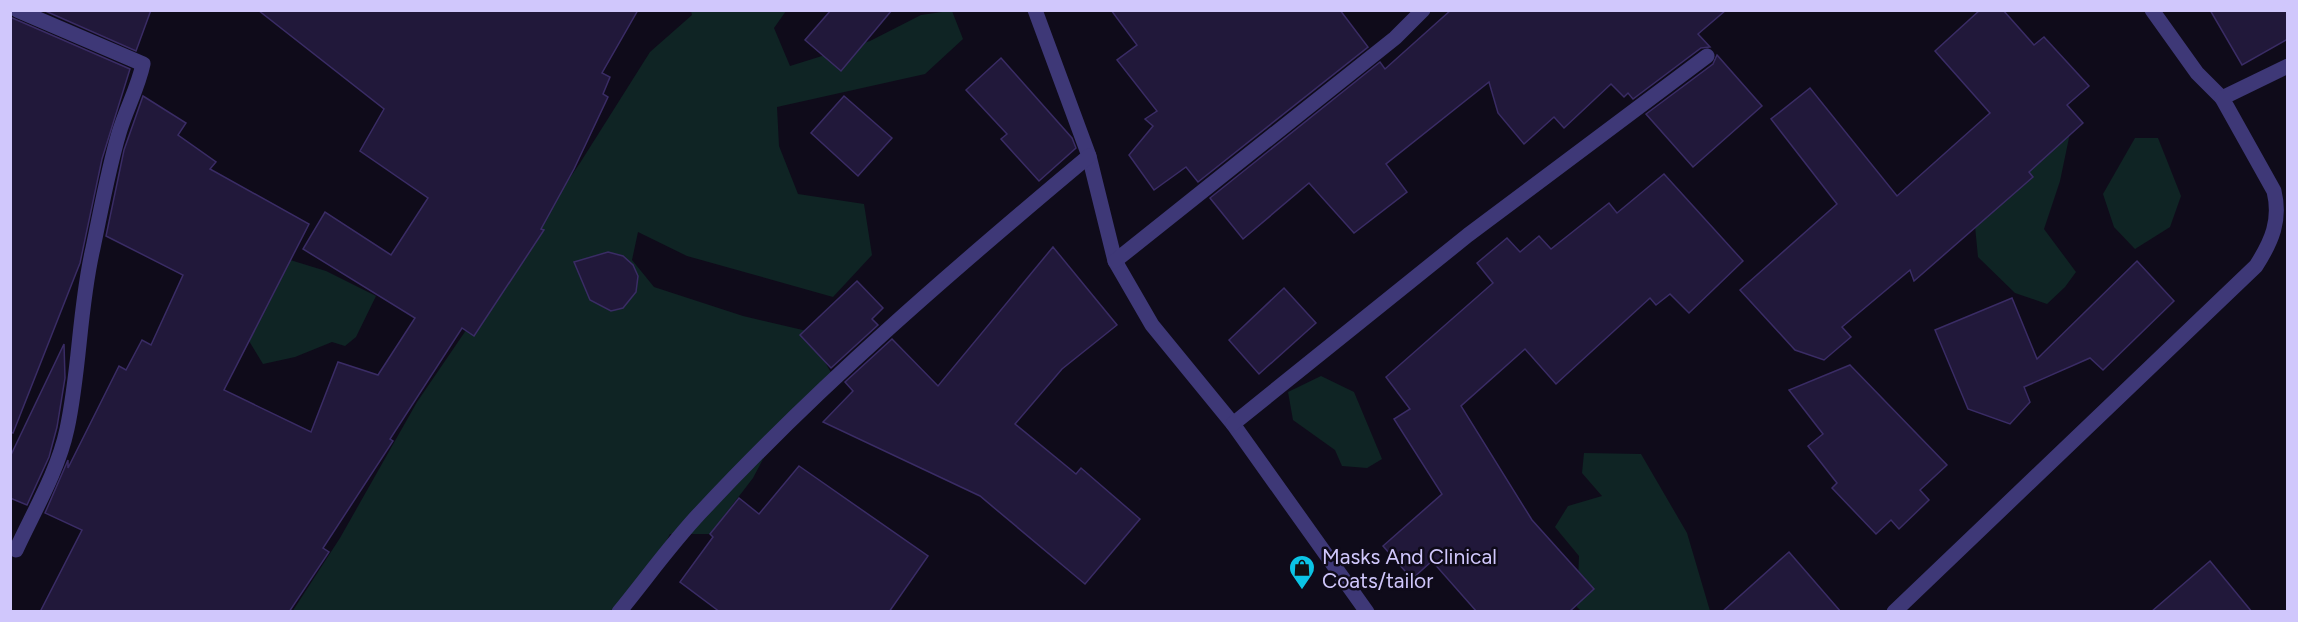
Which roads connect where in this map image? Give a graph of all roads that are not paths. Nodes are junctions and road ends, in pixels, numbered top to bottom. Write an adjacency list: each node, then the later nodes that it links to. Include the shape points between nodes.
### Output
1 (17, 10): 11 (street, via 143,64 119,133 92,251 67,432)
2 (1035, 10): 8 (street)
3 (1423, 10): 9 (street, via 1395,38)
4 (2152, 10): 7 (street, via 2197,73)
5 (1707, 56): 10 (street, via 1468,236)
6 (2288, 66): 7 (street)
7 (2223, 98): 14 (street, via 2274,190 2278,207 2268,247 2256,266)
8 (1089, 156): 9 (street); 12 (street, via 874,340 699,514)
9 (1115, 261): 10 (street, via 1152,325)
10 (1233, 424): 13 (street)
11 (16, 550)
12 (619, 612)
13 (1367, 612)
14 (1894, 612)

